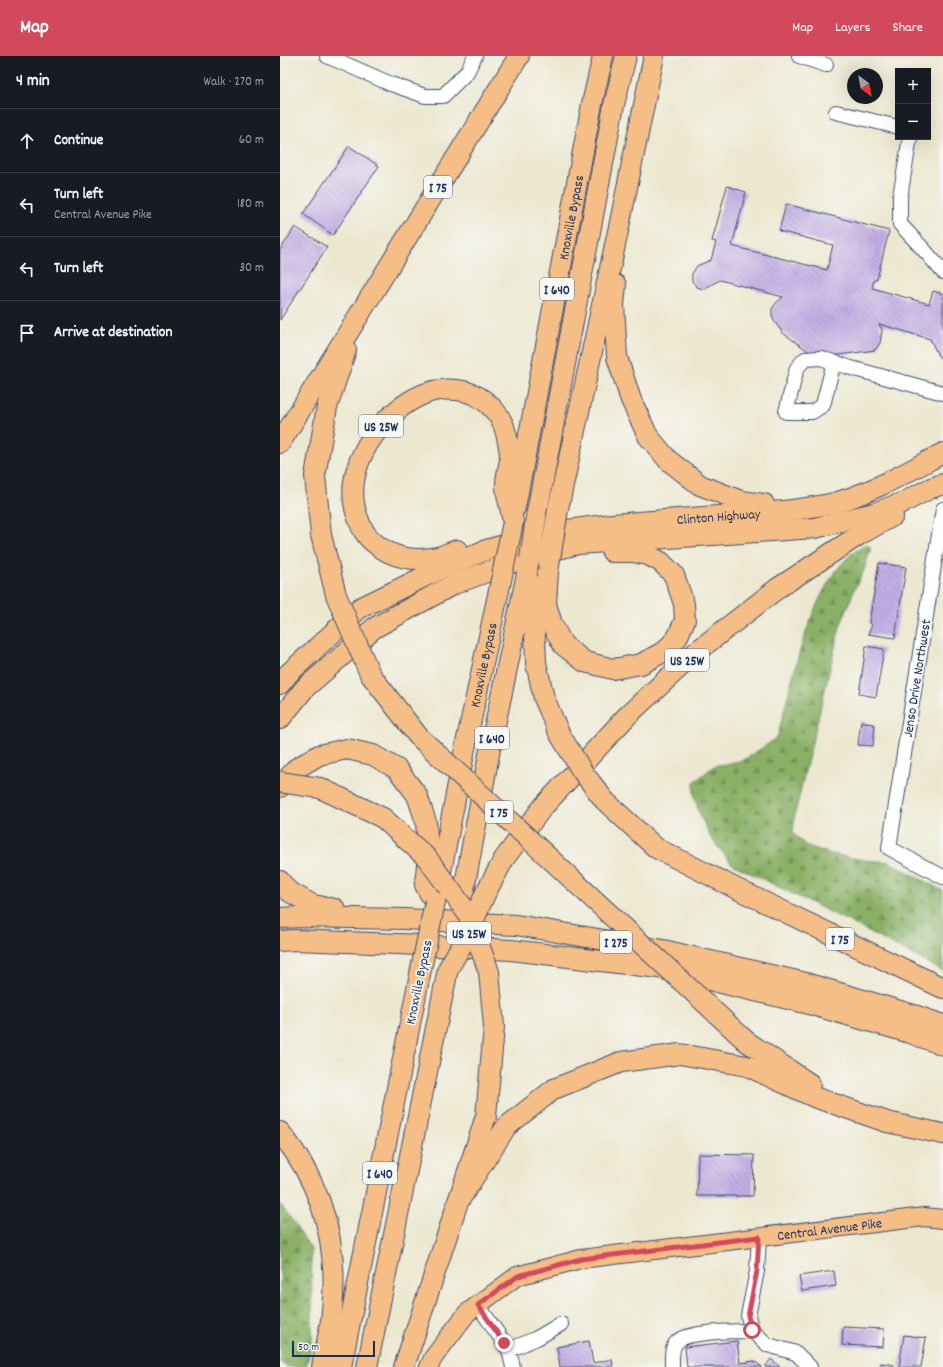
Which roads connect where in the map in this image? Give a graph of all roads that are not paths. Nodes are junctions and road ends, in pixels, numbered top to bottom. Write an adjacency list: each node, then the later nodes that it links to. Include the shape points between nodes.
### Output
1 (328, 56): 2 (street, via 425,96 442,96 467,72)
2 (474, 56)
3 (519, 56): 14 (highway, I 75)
4 (603, 56): 22 (highway, Knoxville Bypass / I 640)
5 (626, 56): 25 (highway, Knoxville Bypass / I 640, bridge, via 614,105 536,517 530,559)
6 (654, 56): 12 (highway)
7 (798, 56): 8 (street)
8 (826, 64)
9 (836, 112): 10 (street)
10 (895, 126)
11 (910, 140): 13 (street, via 900,197 900,224)
12 (620, 222): 20 (highway, via 614,304 618,357 631,400 648,436 668,460 700,485 741,501 797,504); 25 (highway, bridge, via 558,509)
13 (943, 272)
14 (357, 318): 17 (highway); 40 (highway, I 75, bridge, via 327,407 315,476 321,535 336,595 370,674 418,736 746,1041 818,1089)
15 (834, 362): 16 (street)
16 (943, 393)
17 (280, 443)
18 (943, 453): 20 (highway, Clinton Highway / US 25W, via 874,488)
19 (943, 485): 23 (highway, via 874,513 815,528 610,541); 36 (highway, US 25W, bridge, via 936,492 859,535 778,588 696,652 627,716 542,808 504,859)
20 (811, 508): 24 (highway, Clinton Highway / US 25W, via 612,524 546,533)
21 (943, 509): 30 (street, Jenso Drive Northwest, via 889,848)
22 (513, 522): 24 (highway, US 25W, via 506,485 510,456 503,425 495,411 482,398 466,391 439,390 425,394 391,415 378,429 359,463 352,499 361,527 383,550 397,556 418,559 438,557 469,547); 32 (highway, Knoxville Bypass / I 640, bridge)
23 (555, 549): 25 (highway, via 568,554 633,552 648,555 661,562 674,575 684,604 685,620 677,638 665,652 642,664 613,669 584,662 563,645 552,624); 27 (highway, via 454,584 374,628 305,688)
24 (486, 550): 26 (highway, Clinton Highway, via 444,567 360,608)
25 (535, 577): 36 (highway, Knoxville Bypass / I 640, bridge, via 490,749); 37 (highway, I 75, bridge, via 536,663 544,698 559,732 582,771 605,802 656,848)
26 (280, 684)
27 (280, 719)
28 (280, 782): 43 (highway, bridge, via 320,788 383,818 427,858 468,914 489,972 494,1027 486,1116)
29 (280, 787): 32 (highway, via 297,768 319,754 347,749 373,755 397,769 417,796 426,822 428,854 425,885)
30 (943, 877)
31 (280, 881): 34 (highway, via 288,891 313,906)
32 (435, 902): 51 (highway, Knoxville Bypass / I 640, bridge)
33 (280, 918): 34 (highway, I 275)
34 (405, 919): 38 (highway, I 275, via 516,925 663,950 806,983)
35 (280, 941): 39 (highway, I 275, via 511,950 659,968 805,1003)
36 (446, 976): 52 (highway, Knoxville Bypass / I 640)
37 (943, 988)
38 (943, 1025)
39 (943, 1045)
40 (887, 1122): 42 (highway, I 75); 43 (highway, via 814,1097 748,1066 680,1054 621,1062 554,1089 506,1126)
41 (280, 1132): 50 (highway, via 307,1171 328,1228 333,1255 332,1312)
42 (943, 1134)
43 (458, 1202): 53 (highway)
44 (943, 1219): 45 (main road, Central Avenue Pike, via 924,1217)
45 (759, 1237): 46 (main road, Central Avenue Pike, via 581,1259 518,1276); 48 (street, via 757,1271 748,1316)
46 (473, 1309): 49 (street); 54 (main road, Central Avenue Pike, via 433,1358)
47 (561, 1324): 49 (street)
48 (752, 1330): 56 (street, via 683,1337 676,1342 672,1352); 57 (street, via 768,1345 796,1353)
49 (509, 1350): 55 (street)
50 (322, 1367)
51 (341, 1367)
52 (367, 1367)
53 (404, 1367)
54 (429, 1367)
55 (513, 1367)
56 (672, 1367)
57 (810, 1367)

